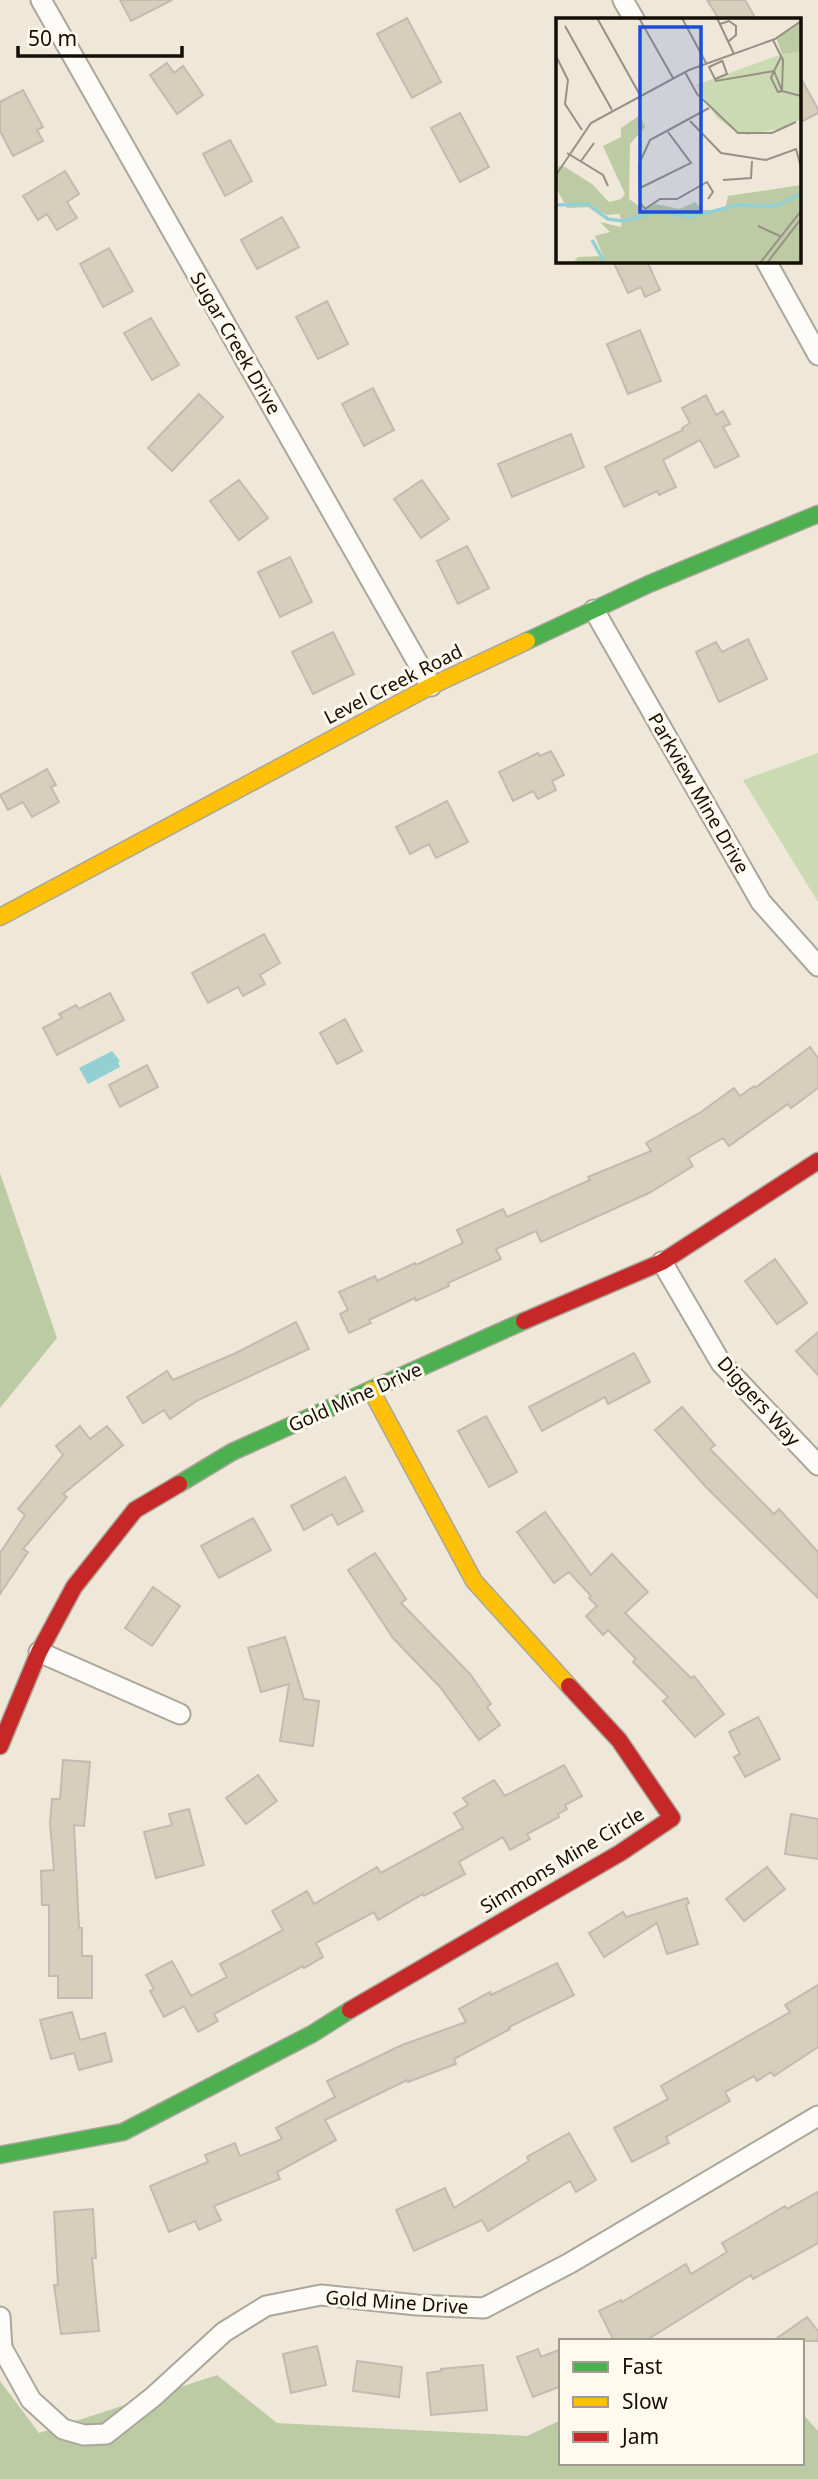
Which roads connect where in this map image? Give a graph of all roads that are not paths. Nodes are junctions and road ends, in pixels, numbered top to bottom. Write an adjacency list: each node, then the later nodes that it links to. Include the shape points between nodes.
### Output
1 (41, 0): 8 (street, Sugar Creek Drive)
2 (623, 0): 3 (street)
3 (633, 18)
4 (767, 262): 5 (street)
5 (818, 355)
6 (818, 514): 7 (street, Level Creek Road)
7 (594, 610): 8 (street, Level Creek Road); 10 (street, Parkview Mine Drive, via 761,902)
8 (431, 686): 9 (street, Level Creek Road)
9 (1, 915)
10 (818, 966)
11 (818, 1161): 12 (street, Gold Mine Drive)
12 (662, 1262): 13 (street, Gold Mine Drive); 14 (street, Diggers Way, via 721,1363)
13 (371, 1390): 15 (street, Gold Mine Drive, via 232,1452 135,1510 74,1587); 19 (street, Simmons Mine Circle, via 474,1581 620,1740 672,1818 313,2034 123,2133)
14 (818, 1465)
15 (39, 1652): 16 (street); 17 (street, Gold Mine Drive)
16 (180, 1714)
17 (0, 1746)
18 (818, 2116): 20 (street, Gold Mine Drive, via 570,2263 484,2308 321,2295 266,2306 224,2332 106,2434 84,2435 63,2429 31,2400 2,2348)
19 (0, 2155)
20 (0, 2317)

